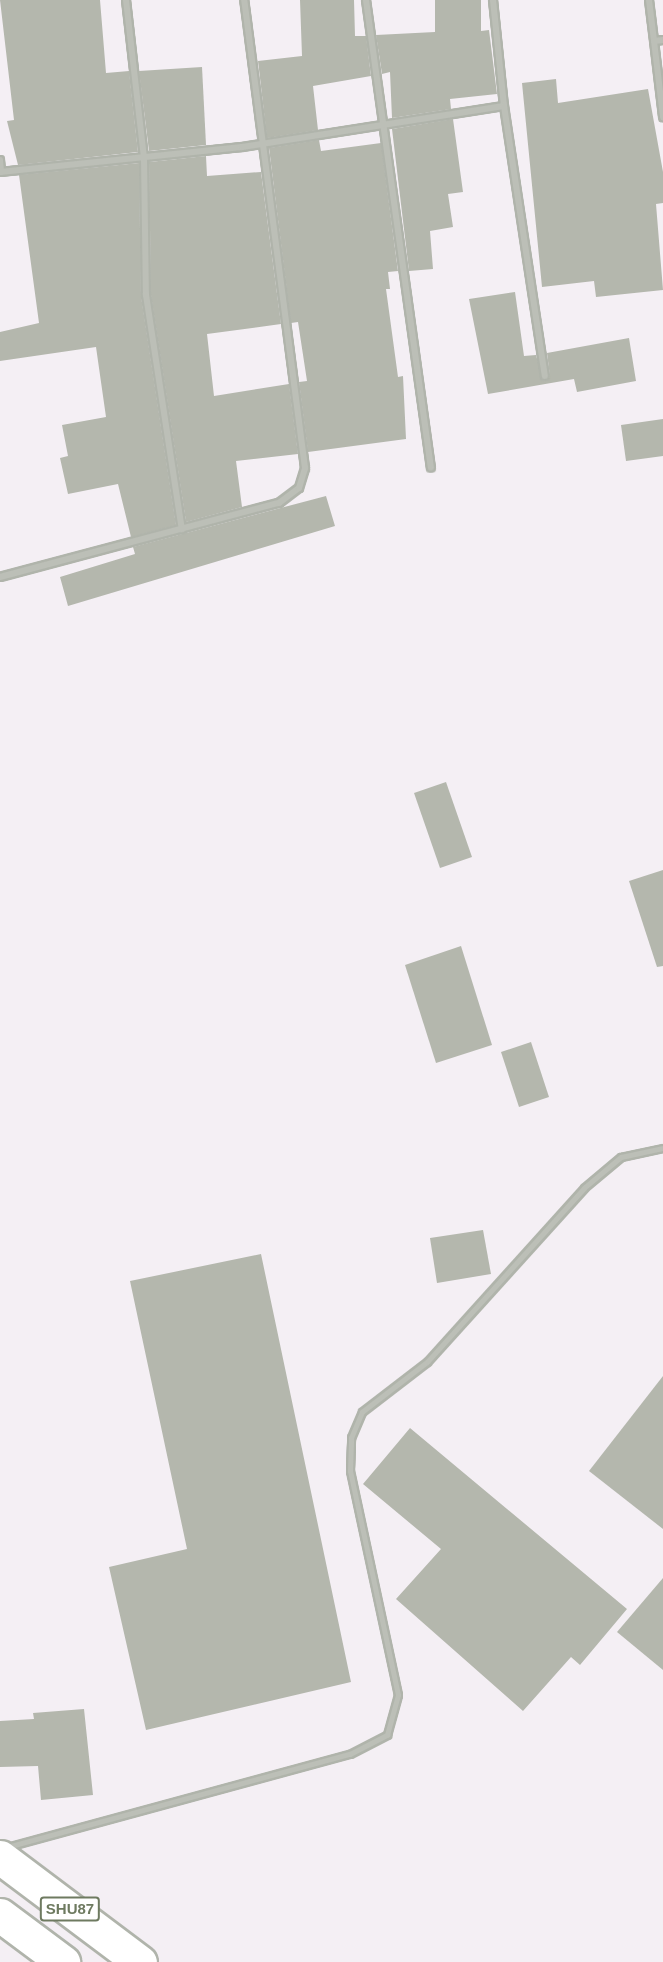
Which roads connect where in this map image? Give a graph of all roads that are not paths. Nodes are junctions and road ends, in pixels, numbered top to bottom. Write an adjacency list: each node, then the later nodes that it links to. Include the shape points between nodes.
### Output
1 (126, 0): 12 (street)
2 (244, 0): 11 (street)
3 (366, 0): 10 (street)
4 (493, 0): 8 (street)
5 (649, 0): 7 (street)
6 (663, 40): 7 (street)
7 (654, 41): 9 (street)
8 (504, 106): 10 (street); 15 (street)
9 (663, 117)
10 (382, 125): 11 (street); 16 (street)
11 (261, 144): 12 (street); 17 (street, via 305,468 299,488 279,503)
12 (144, 158): 14 (street); 17 (street, via 148,306)
13 (0, 160): 14 (street)
14 (1, 172)
15 (545, 376)
16 (432, 467)
17 (182, 529): 18 (street)
18 (0, 577)
19 (663, 1148): 20 (lane, via 621,1157 584,1188 427,1362 362,1412 351,1438 350,1471 398,1695 387,1735 350,1754)
20 (0, 1849)
21 (0, 1857): 24 (main road, SHU87)
22 (0, 1915): 23 (main road, SHU87)
23 (63, 1962)
24 (140, 1962)

